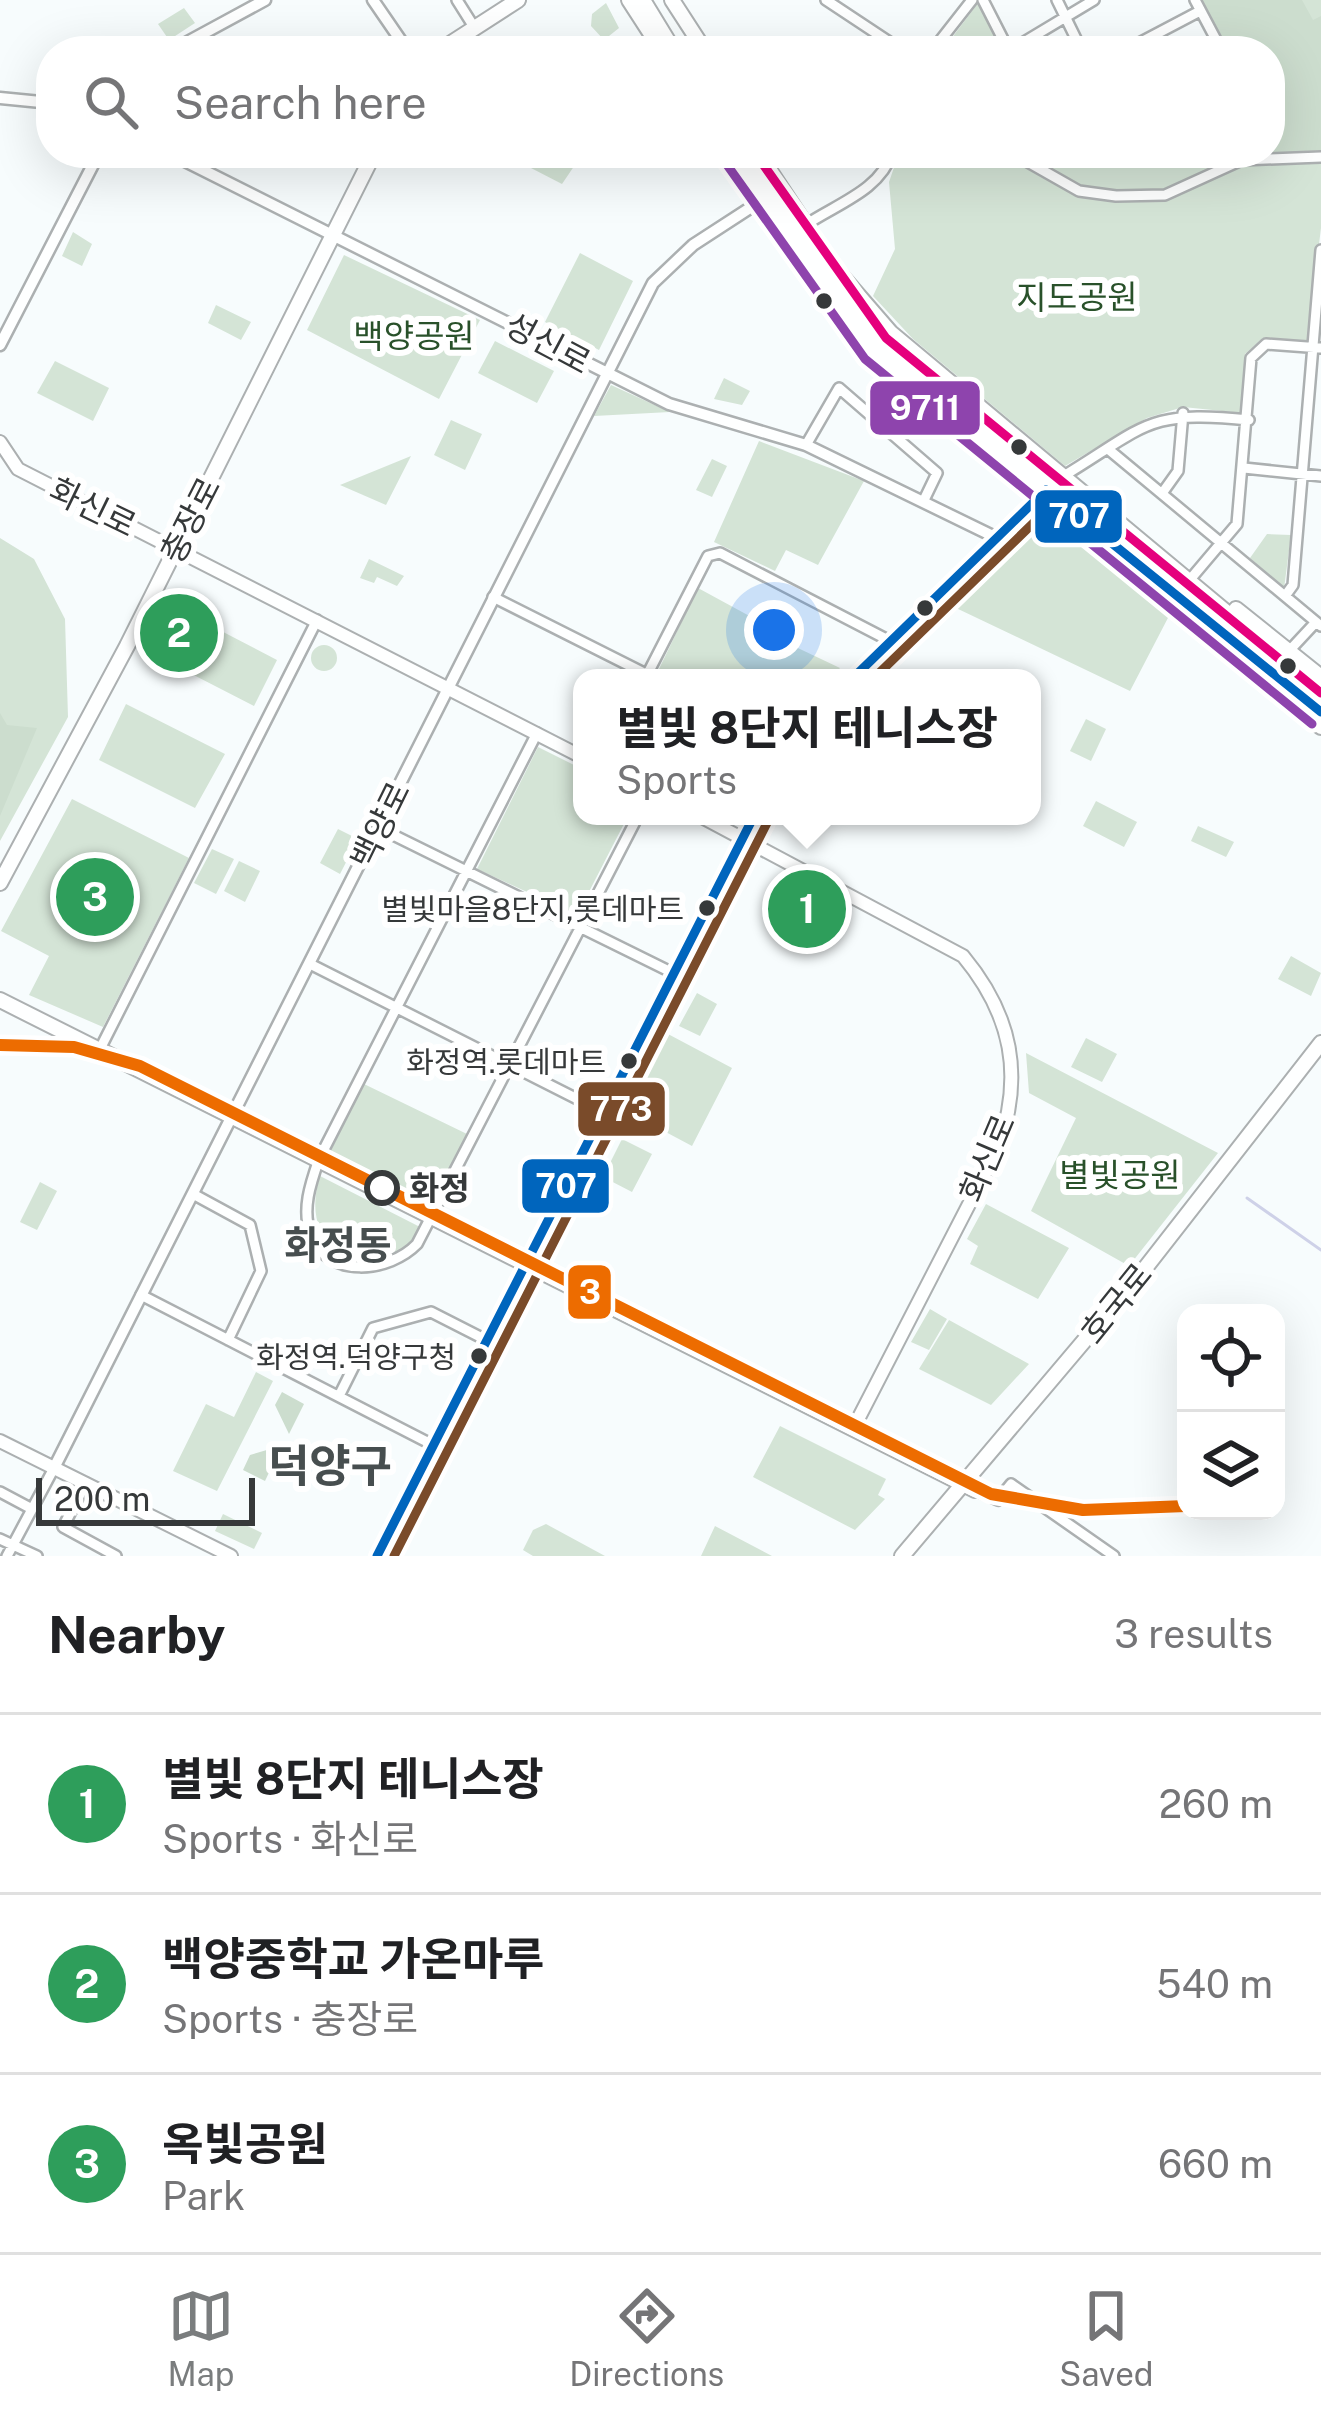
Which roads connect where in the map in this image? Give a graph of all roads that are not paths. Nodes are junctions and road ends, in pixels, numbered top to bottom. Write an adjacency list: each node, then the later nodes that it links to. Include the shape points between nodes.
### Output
1 (266, 0): 18 (street)
2 (373, 0): 19 (street)
3 (457, 0): 17 (street)
4 (518, 0): 17 (main road)
5 (629, 0): 21 (main road)
6 (643, 0): 22 (main road)
7 (661, 0): 23 (main road)
8 (671, 0): 24 (main road)
9 (826, 0): 14 (street)
10 (972, 0): 26 (street)
11 (982, 0): 27 (street)
12 (1057, 0): 16 (street)
13 (1094, 0): 16 (street)
14 (842, 4): 25 (street)
15 (1198, 5): 30 (street); 31 (street)
16 (1065, 16): 28 (street); 29 (street)
17 (474, 27): 20 (main road)
18 (199, 36)
19 (398, 36)
20 (461, 36)
21 (652, 36)
22 (665, 36)
23 (684, 36)
24 (695, 36)
25 (884, 36)
26 (944, 36)
27 (1001, 36)
28 (1033, 36)
29 (1075, 36)
30 (1148, 36)
31 (1214, 36)
32 (0, 98): 33 (street)
33 (36, 102)
34 (1285, 157): 35 (street)
35 (1321, 157)
36 (91, 168): 50 (street)
37 (200, 168): 48 (street, 성신로)
38 (366, 168): 48 (main road, 충장로)
39 (739, 168): 46 (main road)
40 (746, 168): 46 (main road)
41 (770, 168): 45 (main road)
42 (887, 168): 47 (street)
43 (1038, 168): 44 (street, via 1079,191 1117,196 1165,195)
44 (1216, 168)
45 (781, 188): 46 (street, 백양로); 47 (main road)
46 (764, 198): 52 (street, 백양로, via 671,263); 65 (main road, via 875,348)
47 (804, 226): 64 (main road, via 877,320)
48 (334, 232): 52 (street, 성신로); 72 (main road, 충장로)
49 (1321, 250): 51 (street)
50 (0, 345)
51 (1317, 348): 53 (street); 55 (street, via 1266,344 1251,358)
52 (605, 374): 59 (street, 성신로, via 668,404); 75 (street, 백양로)
53 (1316, 386): 56 (street)
54 (1183, 413): 55 (street); 60 (street, via 1144,424); 66 (street, via 1178,471)
55 (1249, 420): 61 (street)
56 (1306, 431): 57 (street); 62 (street)
57 (1321, 433)
58 (0, 442): 72 (main road, 화신로, via 18,469)
59 (806, 445): 67 (street, 성신로); 67 (street, via 838,388 937,473)
60 (1108, 449): 64 (street); 66 (street)
61 (1244, 468): 62 (street); 69 (street, via 1237,524)
62 (1302, 474): 63 (street); 74 (street, via 1293,585)
63 (1321, 476)
64 (1062, 477): 65 (main road); 70 (main road)
65 (1046, 490): 68 (main road); 71 (main road)
66 (1163, 492): 69 (street)
67 (924, 500): 68 (street, 성신로)
68 (997, 538): 78 (main road)
69 (1222, 542): 73 (street); 74 (street)
70 (1143, 544): 73 (main road); 85 (main road)
71 (1115, 547): 86 (main road); 87 (main road)
72 (176, 548): 76 (main road, 화신로); 96 (main road, 충장로)
73 (1193, 576): 79 (main road)
74 (1285, 596): 77 (street)
75 (493, 597): 80 (street); 84 (street, 백양로)
76 (317, 620): 84 (main road, 화신로); 103 (street)
77 (1318, 624): 79 (street)
78 (892, 642): 81 (street, via 720,553 708,556); 82 (main road)
79 (1289, 651): 83 (main road)
80 (634, 669)
81 (654, 669)
82 (863, 669)
83 (1321, 677)
84 (447, 687): 88 (main road, 화신로); 93 (street, 백양로)
85 (1321, 691)
86 (1321, 712)
87 (1321, 727)
88 (537, 734): 89 (main road, 화신로); 95 (street)
89 (573, 752)
90 (634, 825): 97 (street)
91 (717, 825): 94 (main road, 화신로)
92 (749, 825): 94 (main road)
93 (379, 829): 95 (street); 98 (street, 백양로)
94 (742, 838): 99 (main road); 116 (main road, 화신로, via 963,956 989,989 1010,1042 1011,1107 998,1148)
95 (466, 871): 97 (street); 101 (street)
96 (0, 884)
97 (582, 928): 99 (street); 105 (street)
98 (310, 964): 101 (street); 107 (street, 백양로)
99 (673, 973): 106 (main road)
100 (0, 1000): 103 (main road)
101 (394, 1010): 105 (street); 108 (street)
102 (1321, 1043): 121 (main road, 호국로)
103 (100, 1049): 107 (main road)
104 (1321, 1057): 121 (main road, 호국로)
105 (512, 1065): 106 (street); 110 (street)
106 (603, 1112): 111 (main road)
107 (232, 1116): 108 (main road); 109 (street, 백양로)
108 (320, 1159): 110 (main road); 110 (street, via 308,1218 311,1238 327,1256 353,1267 387,1264 410,1252)
109 (193, 1194): 112 (street, 백양로); 113 (street, via 250,1225 255,1245 261,1271)
110 (435, 1216): 111 (main road)
111 (526, 1263): 114 (main road); 116 (main road)
112 (141, 1295): 113 (street); 119 (street, 백양로)
113 (228, 1340): 115 (street)
114 (488, 1341): 115 (street, via 431,1312 373,1328); 118 (main road)
115 (339, 1396): 118 (street)
116 (853, 1429): 121 (main road)
117 (0, 1441): 119 (main road)
118 (433, 1445): 131 (main road)
119 (54, 1468): 120 (main road); 123 (street, 백양로)
120 (86, 1483): 126 (street, via 63,1527); 130 (main road)
121 (970, 1488): 132 (main road, 호국로); 133 (main road, 호국로); 134 (street, via 998,1499 1011,1484)
122 (0, 1492): 123 (street)
123 (32, 1509): 125 (street, 백양로)
124 (0, 1539): 125 (street)
125 (14, 1544): 127 (street, 백양로); 128 (street)
126 (100, 1553): 129 (street)
127 (8, 1556)
128 (37, 1556)
129 (116, 1556)
130 (232, 1556)
131 (376, 1556)
132 (902, 1556)
133 (914, 1556)
134 (1114, 1556)

